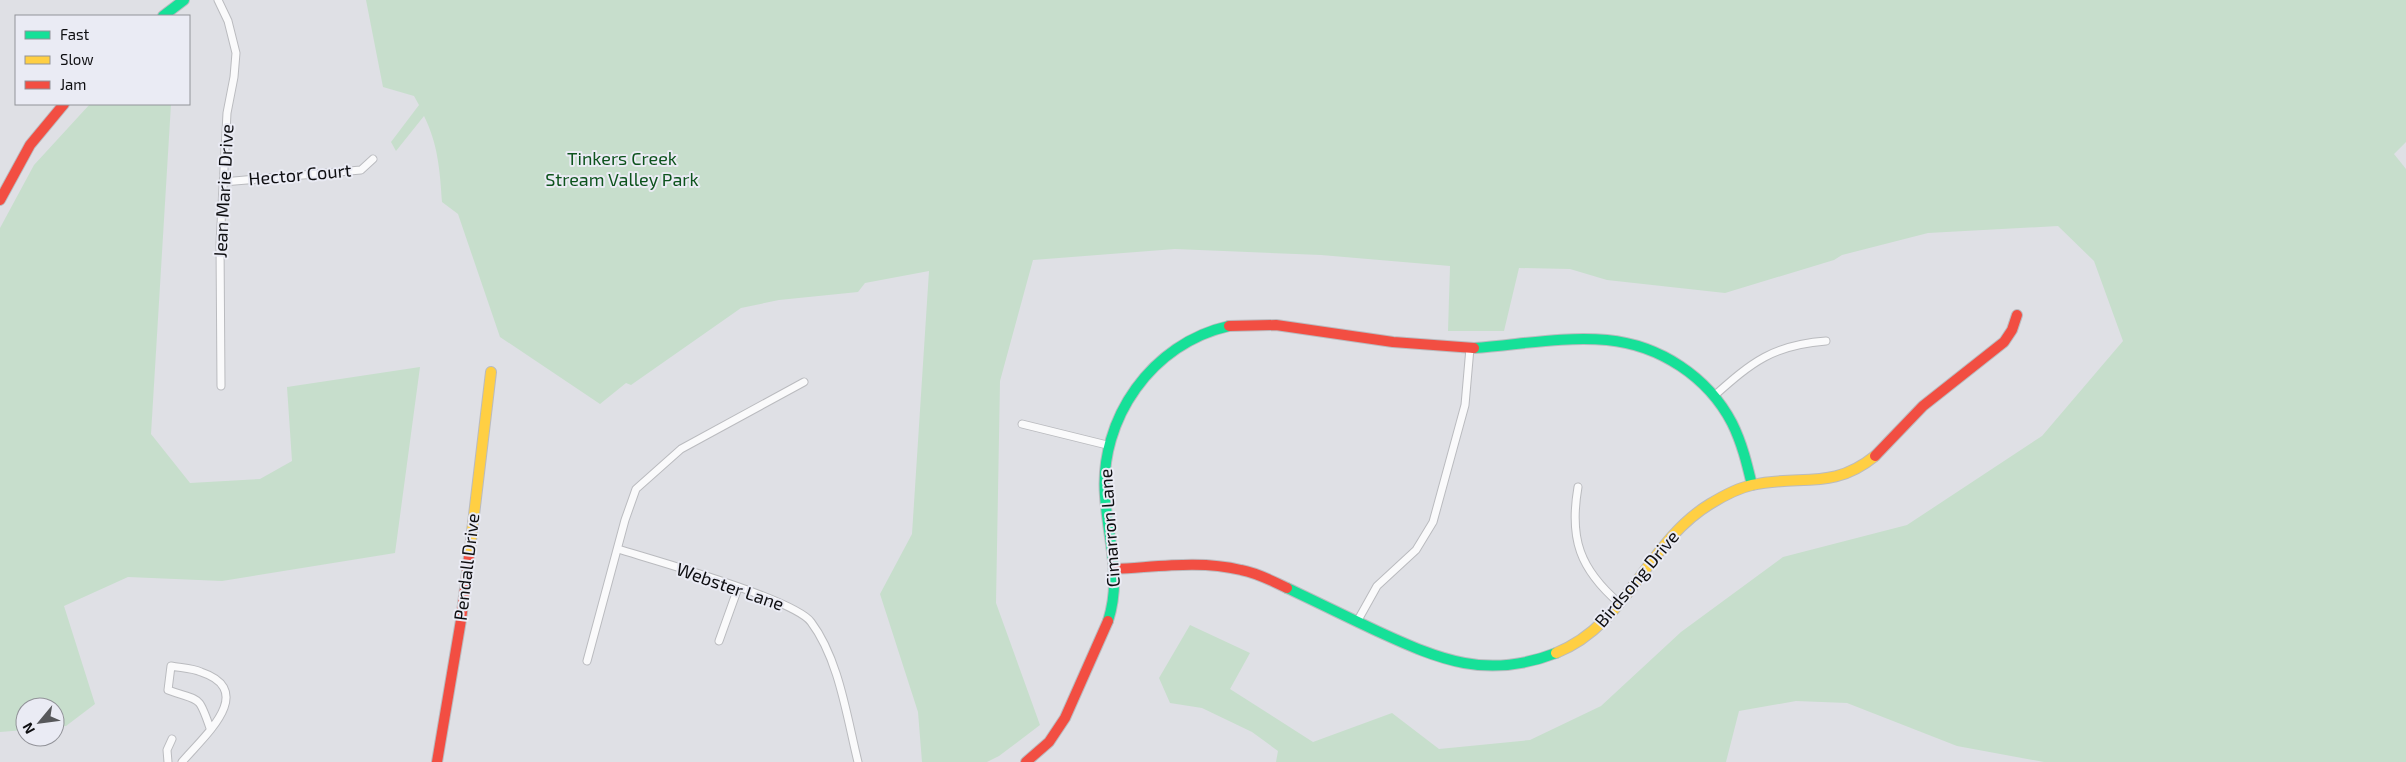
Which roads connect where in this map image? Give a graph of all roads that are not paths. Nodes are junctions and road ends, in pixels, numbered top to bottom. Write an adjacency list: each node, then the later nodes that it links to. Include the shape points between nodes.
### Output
1 (184, 0): 3 (street)
2 (218, 0): 6 (street, Jean Marie Drive, via 228,21 236,53 227,113)
3 (164, 15)
4 (63, 105): 7 (street, via 30,145)
5 (373, 159): 6 (street, Hector Court, via 361,170)
6 (223, 182): 13 (street, Jean Marie Drive)
7 (0, 200)
8 (2017, 315): 17 (street, Birdsong Drive, via 2004,342 1921,407 1872,460 1847,474 1824,480)
9 (1826, 341): 14 (street, via 1789,346 1765,356)
10 (1470, 348): 14 (street, Cimarron Lane, via 1609,340 1640,347 1676,363); 16 (street, Cimarron Lane, via 1409,344 1272,324 1220,328 1179,347 1146,374 1120,410); 23 (street, via 1465,405 1433,522 1416,550 1377,586)
11 (492, 372): 30 (street, Pendall Drive, via 461,620)
12 (804, 382): 19 (street, via 681,449 636,489)
13 (221, 386)
14 (1714, 396): 17 (street, Cimarron Lane, via 1738,438)
15 (1022, 424): 16 (street)
16 (1107, 445): 20 (street, Cimarron Lane, via 1104,497)
17 (1752, 485): 22 (street, Birdsong Drive, via 1724,496 1685,521)
18 (1578, 487): 22 (street, via 1575,520 1582,555 1594,578)
19 (618, 549): 21 (street, Webster Lane); 25 (street)
20 (1115, 569): 23 (street, Birdsong Drive, via 1238,568); 32 (street, Cimarron Lane, via 1108,624 1072,706 1053,738)
21 (738, 588): 24 (street); 31 (street, Webster Lane, via 781,602 811,621 835,671)
22 (1620, 603): 23 (street, Birdsong Drive, via 1598,627 1565,649 1530,663 1488,668 1433,656)
23 (1358, 620)
24 (719, 641)
25 (587, 661)
26 (210, 728): 26 (street, via 202,704 194,697 168,690 171,666 202,672 221,683 226,690 227,703); 29 (street)
27 (172, 739): 28 (street, via 167,750)
28 (168, 762)
29 (182, 762)
30 (437, 762)
31 (858, 762)
32 (1026, 762)

